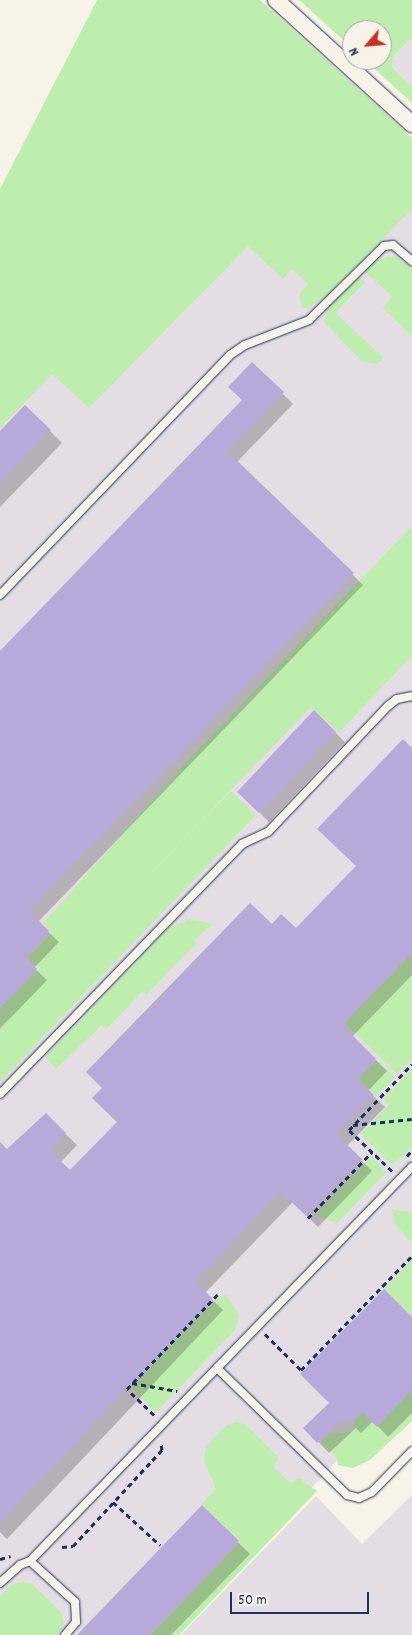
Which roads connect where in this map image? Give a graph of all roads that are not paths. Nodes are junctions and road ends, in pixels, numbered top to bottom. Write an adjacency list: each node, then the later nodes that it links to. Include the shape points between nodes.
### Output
1 (276, 0): 2 (street)
2 (412, 124)
3 (412, 262): 4 (lane, via 393,245 384,246 309,320 245,345 230,355)
4 (0, 594)
5 (412, 696): 6 (lane, via 397,699 388,706 268,832 242,844)
6 (0, 1094)
7 (412, 1166): 8 (lane)
8 (217, 1368): 9 (lane, via 347,1495 359,1498 372,1492); 10 (lane)
9 (412, 1451)
10 (30, 1560): 11 (lane); 12 (lane, via 75,1602 76,1622)
11 (0, 1583)
12 (66, 1635)

